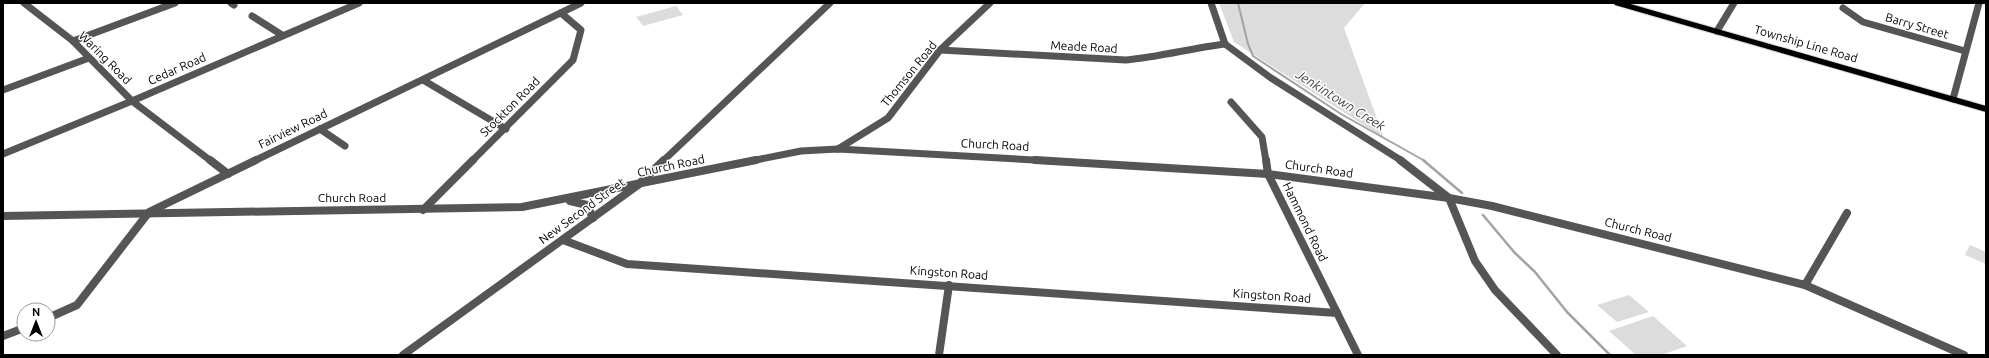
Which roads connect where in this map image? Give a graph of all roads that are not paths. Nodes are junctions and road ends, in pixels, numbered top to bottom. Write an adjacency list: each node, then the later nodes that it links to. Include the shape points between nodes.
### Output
1 (24, 3): 16 (street, Waring Road)
2 (175, 3): 16 (street)
3 (359, 3): 15 (street, Cedar Road)
4 (581, 3): 12 (street, Fairview Road)
5 (830, 3): 34 (street, New Second Street)
6 (990, 3): 18 (street, Thomson Road)
7 (1211, 3): 17 (street)
8 (1618, 3): 14 (main road, Township Line Road)
9 (1734, 3): 14 (street)
10 (1979, 3): 19 (street)
11 (1843, 8): 19 (street, Barry Street, via 1863,22)
12 (561, 13): 21 (street, Fairview Road); 28 (street, Stockton Road, via 581,30 573,60)
13 (252, 16): 15 (street)
14 (1717, 31): 23 (main road, Township Line Road)
15 (282, 36): 24 (street, Cedar Road)
16 (73, 41): 20 (street, Waring Road)
17 (1226, 44): 18 (street, Meade Road, via 1126,60); 35 (street, via 1271,78 1409,166)
18 (940, 50): 30 (street, Thomson Road, via 888,118)
19 (1965, 51): 23 (street)
20 (89, 58): 22 (street); 24 (street, Waring Road)
21 (423, 80): 27 (street, Fairview Road); 28 (street)
22 (3, 90)
23 (1953, 99): 26 (main road, Township Line Road)
24 (132, 101): 31 (street, Cedar Road); 32 (street, Waring Road)
25 (1231, 102): 33 (street, Hammond Road, via 1262,137)
26 (1986, 109)
27 (320, 129): 29 (street); 32 (street, Fairview Road)
28 (506, 129): 37 (street, Stockton Road)
29 (345, 146)
30 (838, 149): 33 (street, Church Road); 34 (street, Church Road, via 801,151)
31 (3, 154)
32 (228, 174): 38 (street, Fairview Road)
33 (1268, 174): 35 (street, Church Road); 45 (street, Hammond Road)
34 (638, 185): 36 (street, Church Road); 41 (street, New Second Street)
35 (1449, 198): 44 (street, Church Road, via 1492,206); 50 (street, via 1475,261 1491,284)
36 (564, 200): 37 (street, Church Road, via 522,207); 41 (street, via 587,205)
37 (423, 210): 38 (street, Church Road)
38 (149, 212): 40 (street, Church Road); 46 (street, Fairview Road, via 78,304)
39 (1847, 213): 44 (street)
40 (3, 216)
41 (593, 218): 42 (street, New Second Street)
42 (563, 240): 43 (street, Kingston Road, via 627,264); 47 (street, New Second Street)
43 (949, 285): 45 (street, Kingston Road); 48 (street)
44 (1805, 285): 51 (street, Church Road)
45 (1337, 313): 49 (street, Hammond Road)
46 (56, 314)
47 (404, 355)
48 (939, 355)
49 (1358, 355)
50 (1557, 355)
51 (1964, 355)

